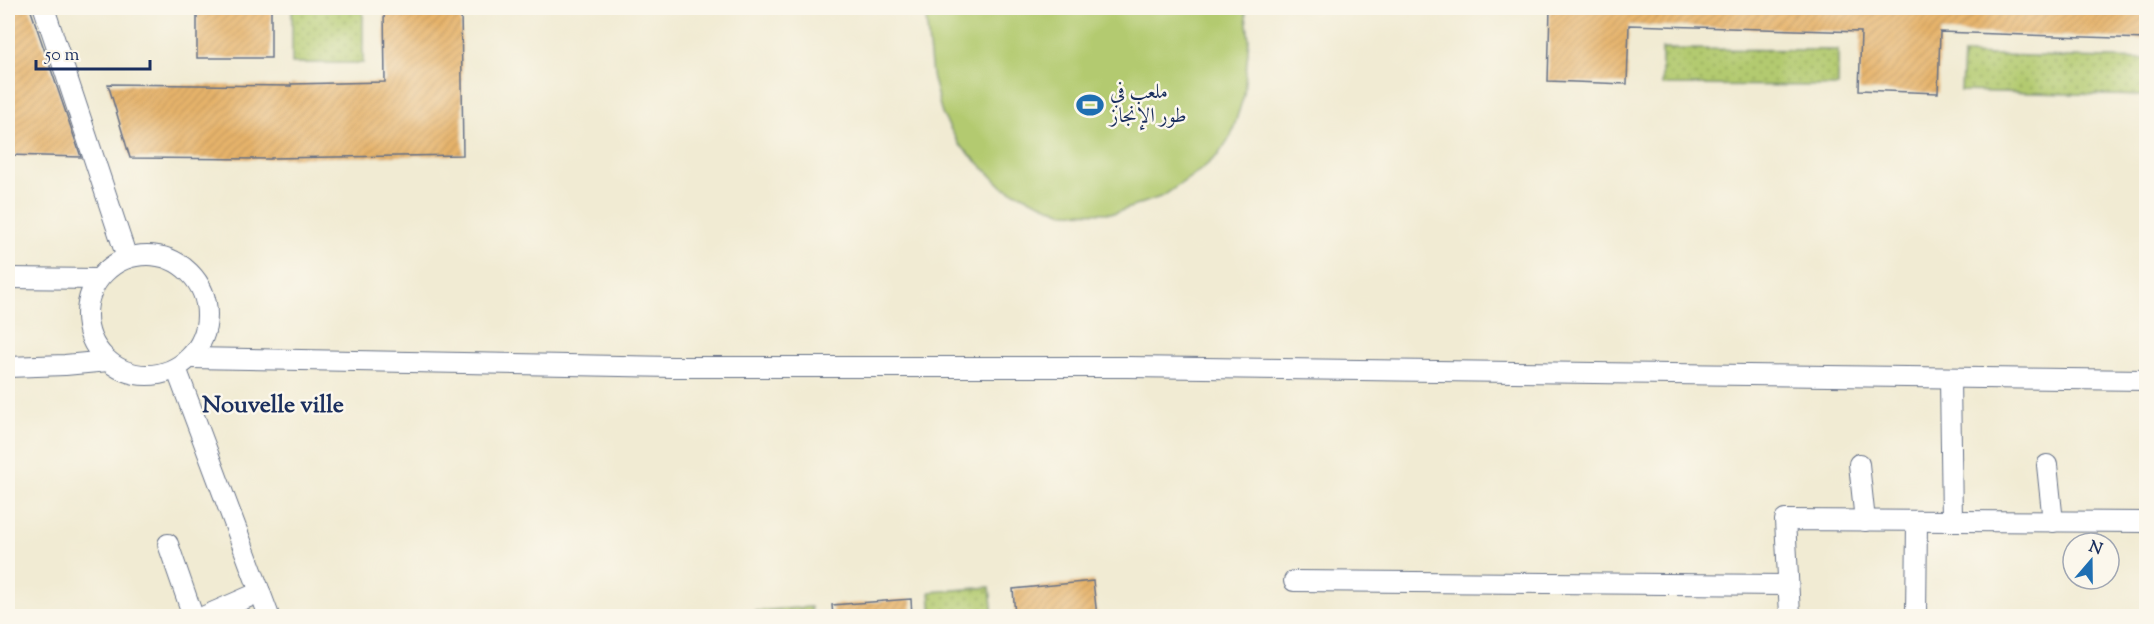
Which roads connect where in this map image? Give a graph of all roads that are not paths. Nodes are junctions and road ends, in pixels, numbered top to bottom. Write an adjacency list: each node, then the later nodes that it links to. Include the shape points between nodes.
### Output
1 (44, 8): 2 (street)
2 (127, 258): 4 (street); 6 (street, via 162,257 179,264 203,291 207,327 201,344)
3 (8, 278): 4 (street)
4 (98, 279): 5 (street, via 87,313 89,331 96,348)
5 (108, 361): 6 (street, via 123,371 141,375 159,374); 7 (street)
6 (183, 363): 8 (street, via 1128,367); 20 (street)
7 (8, 367)
8 (1950, 378): 9 (street); 14 (street)
9 (2146, 381)
10 (1859, 464): 12 (street)
11 (2047, 465): 15 (street)
12 (1865, 521): 13 (street); 19 (street, via 1785,520)
13 (1917, 521): 14 (street); 25 (street)
14 (1952, 521): 15 (street)
15 (2053, 522): 16 (street)
16 (2146, 522)
17 (168, 544): 22 (street)
18 (1294, 581): 19 (street)
19 (1788, 585): 21 (street)
20 (260, 592): 23 (street); 24 (street)
21 (1790, 615)
22 (194, 616)
23 (205, 616)
24 (269, 616)
25 (1916, 616)

